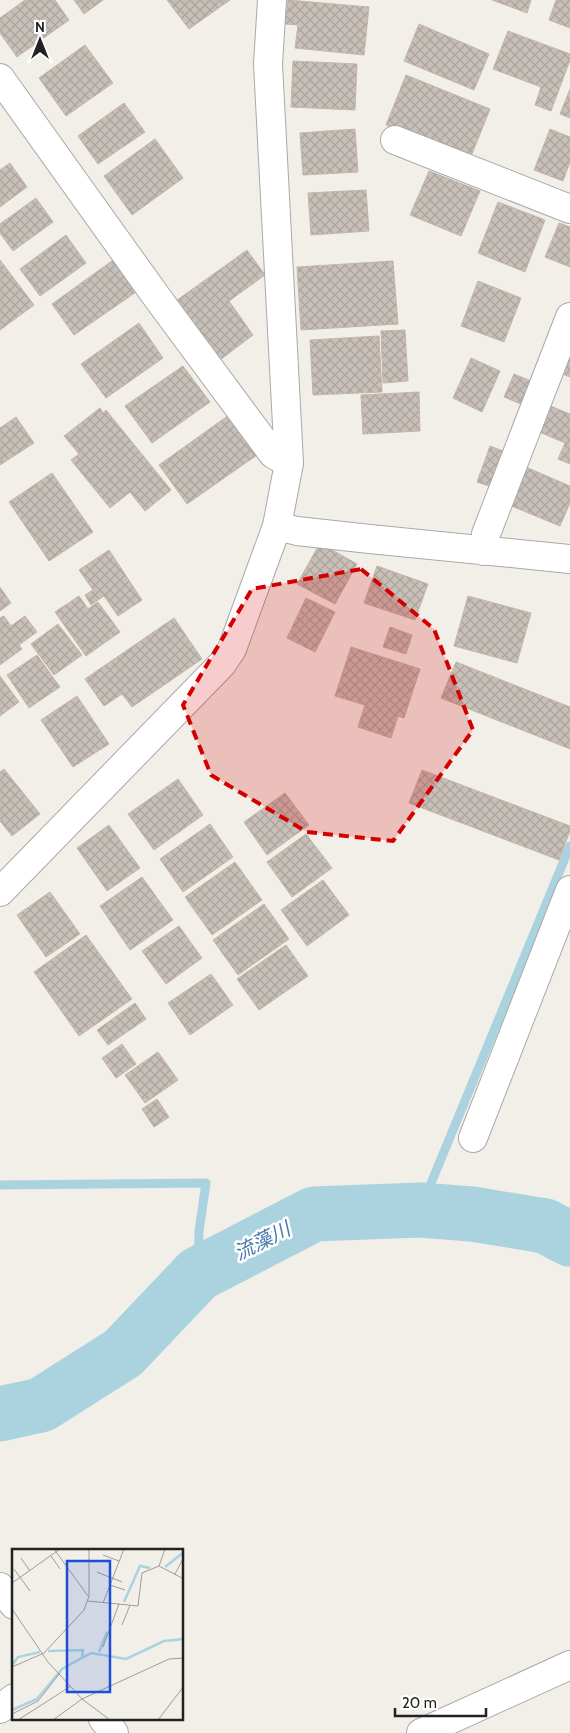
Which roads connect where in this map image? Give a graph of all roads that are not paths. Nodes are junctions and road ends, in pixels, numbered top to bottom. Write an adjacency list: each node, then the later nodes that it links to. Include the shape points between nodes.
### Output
1 (272, 0): 6 (street, via 268,64)
2 (0, 78): 6 (street, via 273,454)
3 (395, 140): 4 (street)
4 (570, 209)
5 (570, 317): 8 (street, via 486,534)
6 (289, 463): 7 (street)
7 (277, 526): 8 (street, via 297,531); 11 (street, via 232,649 222,664)
8 (484, 551): 9 (street)
9 (570, 559)
10 (570, 890): 12 (street)
11 (0, 892)
12 (473, 1138)
13 (0, 1587): 14 (street)
14 (12, 1602)
15 (570, 1665): 20 (street)
16 (12, 1700): 17 (street)
17 (0, 1709)
18 (104, 1720): 19 (street)
19 (114, 1733)
20 (421, 1733)

